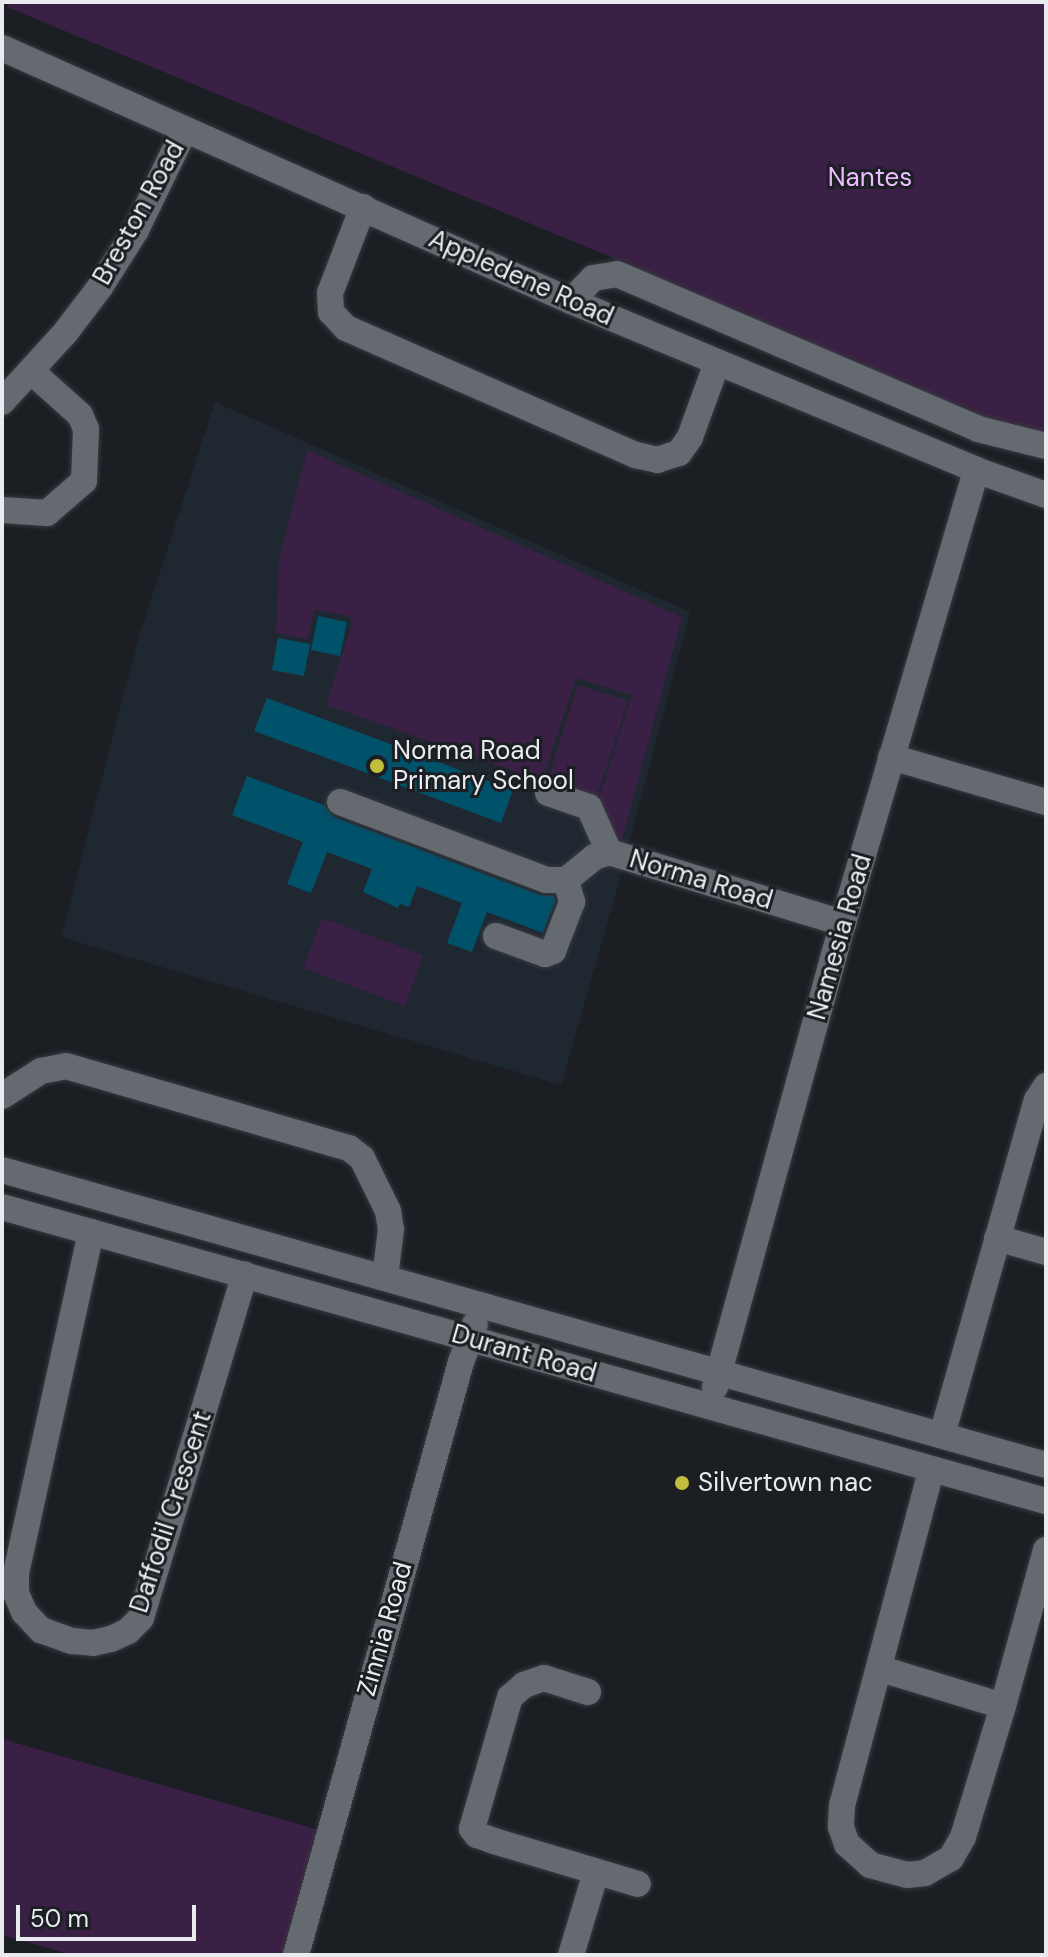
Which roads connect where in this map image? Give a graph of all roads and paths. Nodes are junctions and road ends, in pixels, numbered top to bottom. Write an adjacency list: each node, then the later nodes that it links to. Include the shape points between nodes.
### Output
1 (2, 48): 2 (street, Appledene Road)
2 (185, 129): 3 (street, Appledene Road); 6 (street, Breston Road, via 136,230 100,287)
3 (363, 207): 4 (street, Appledene Road); 5 (street, via 330,293 331,312 346,328 657,460 679,453 690,437)
4 (571, 301): 5 (street, Appledene Road); 8 (street, via 593,278 617,274)
5 (717, 363): 10 (street, Appledene Road)
6 (31, 371): 7 (street, Breston Road); 12 (street, via 80,415 86,429 84,481 47,513)
7 (2, 402)
8 (978, 429): 9 (street); 10 (street, Namesia Road)
9 (1046, 446)
10 (970, 468): 11 (street, Appledene Road); 13 (street, Namesia Road)
11 (1046, 495)
12 (2, 510)
13 (891, 757): 16 (street); 19 (street, Namesia Road)
14 (548, 793): 17 (street, via 589,807)
15 (340, 802): 18 (street, via 546,880)
16 (1046, 802)
17 (609, 852): 18 (street, Norma Road); 19 (street, Norma Road)
18 (566, 880): 20 (street, via 572,902 553,951 545,954)
19 (843, 923): 34 (street, Namesia Road)
20 (496, 936)
21 (1046, 1086): 27 (street, via 1037,1100)
22 (2, 1096): 31 (street, via 41,1071 66,1066 349,1148 362,1158 388,1211)
23 (2, 1170): 25 (street, Durant Road)
24 (2, 1207): 26 (street, Durant Road)
25 (179, 1220): 29 (street); 31 (street, Durant Road)
26 (91, 1232): 29 (street, Durant Road); 30 (street, Daffodil Crescent, via 16,1573 16,1593 24,1612 41,1630 72,1641 111,1639 141,1618)
27 (997, 1238): 28 (street); 36 (street)
28 (1046, 1252)
29 (168, 1253): 30 (street, Durant Road)
30 (245, 1274): 33 (street, Durant Road)
31 (385, 1278): 32 (street, Durant Road)
32 (482, 1306): 33 (street, Zinnia Road); 34 (street, Durant Road)
33 (470, 1340): 35 (street, Durant Road); 46 (street, Zinnia Road, via 345,1771)
34 (718, 1372): 35 (street, Namesia Road); 36 (street, Durant Road)
35 (710, 1406): 38 (street, Durant Road)
36 (942, 1435): 37 (street, Durant Road)
37 (1046, 1465)
38 (931, 1471): 39 (street, Durant Road); 41 (street)
39 (1046, 1501)
40 (1046, 1550): 43 (street)
41 (881, 1669): 43 (street); 43 (street, via 842,1805 847,1844 870,1865 907,1875 925,1873 951,1858 963,1837)
42 (588, 1692): 44 (street, via 544,1678 510,1697 472,1822 477,1835)
43 (1003, 1706)
44 (596, 1872): 45 (street); 47 (street)
45 (638, 1884)
46 (304, 1953)
47 (571, 1955)

